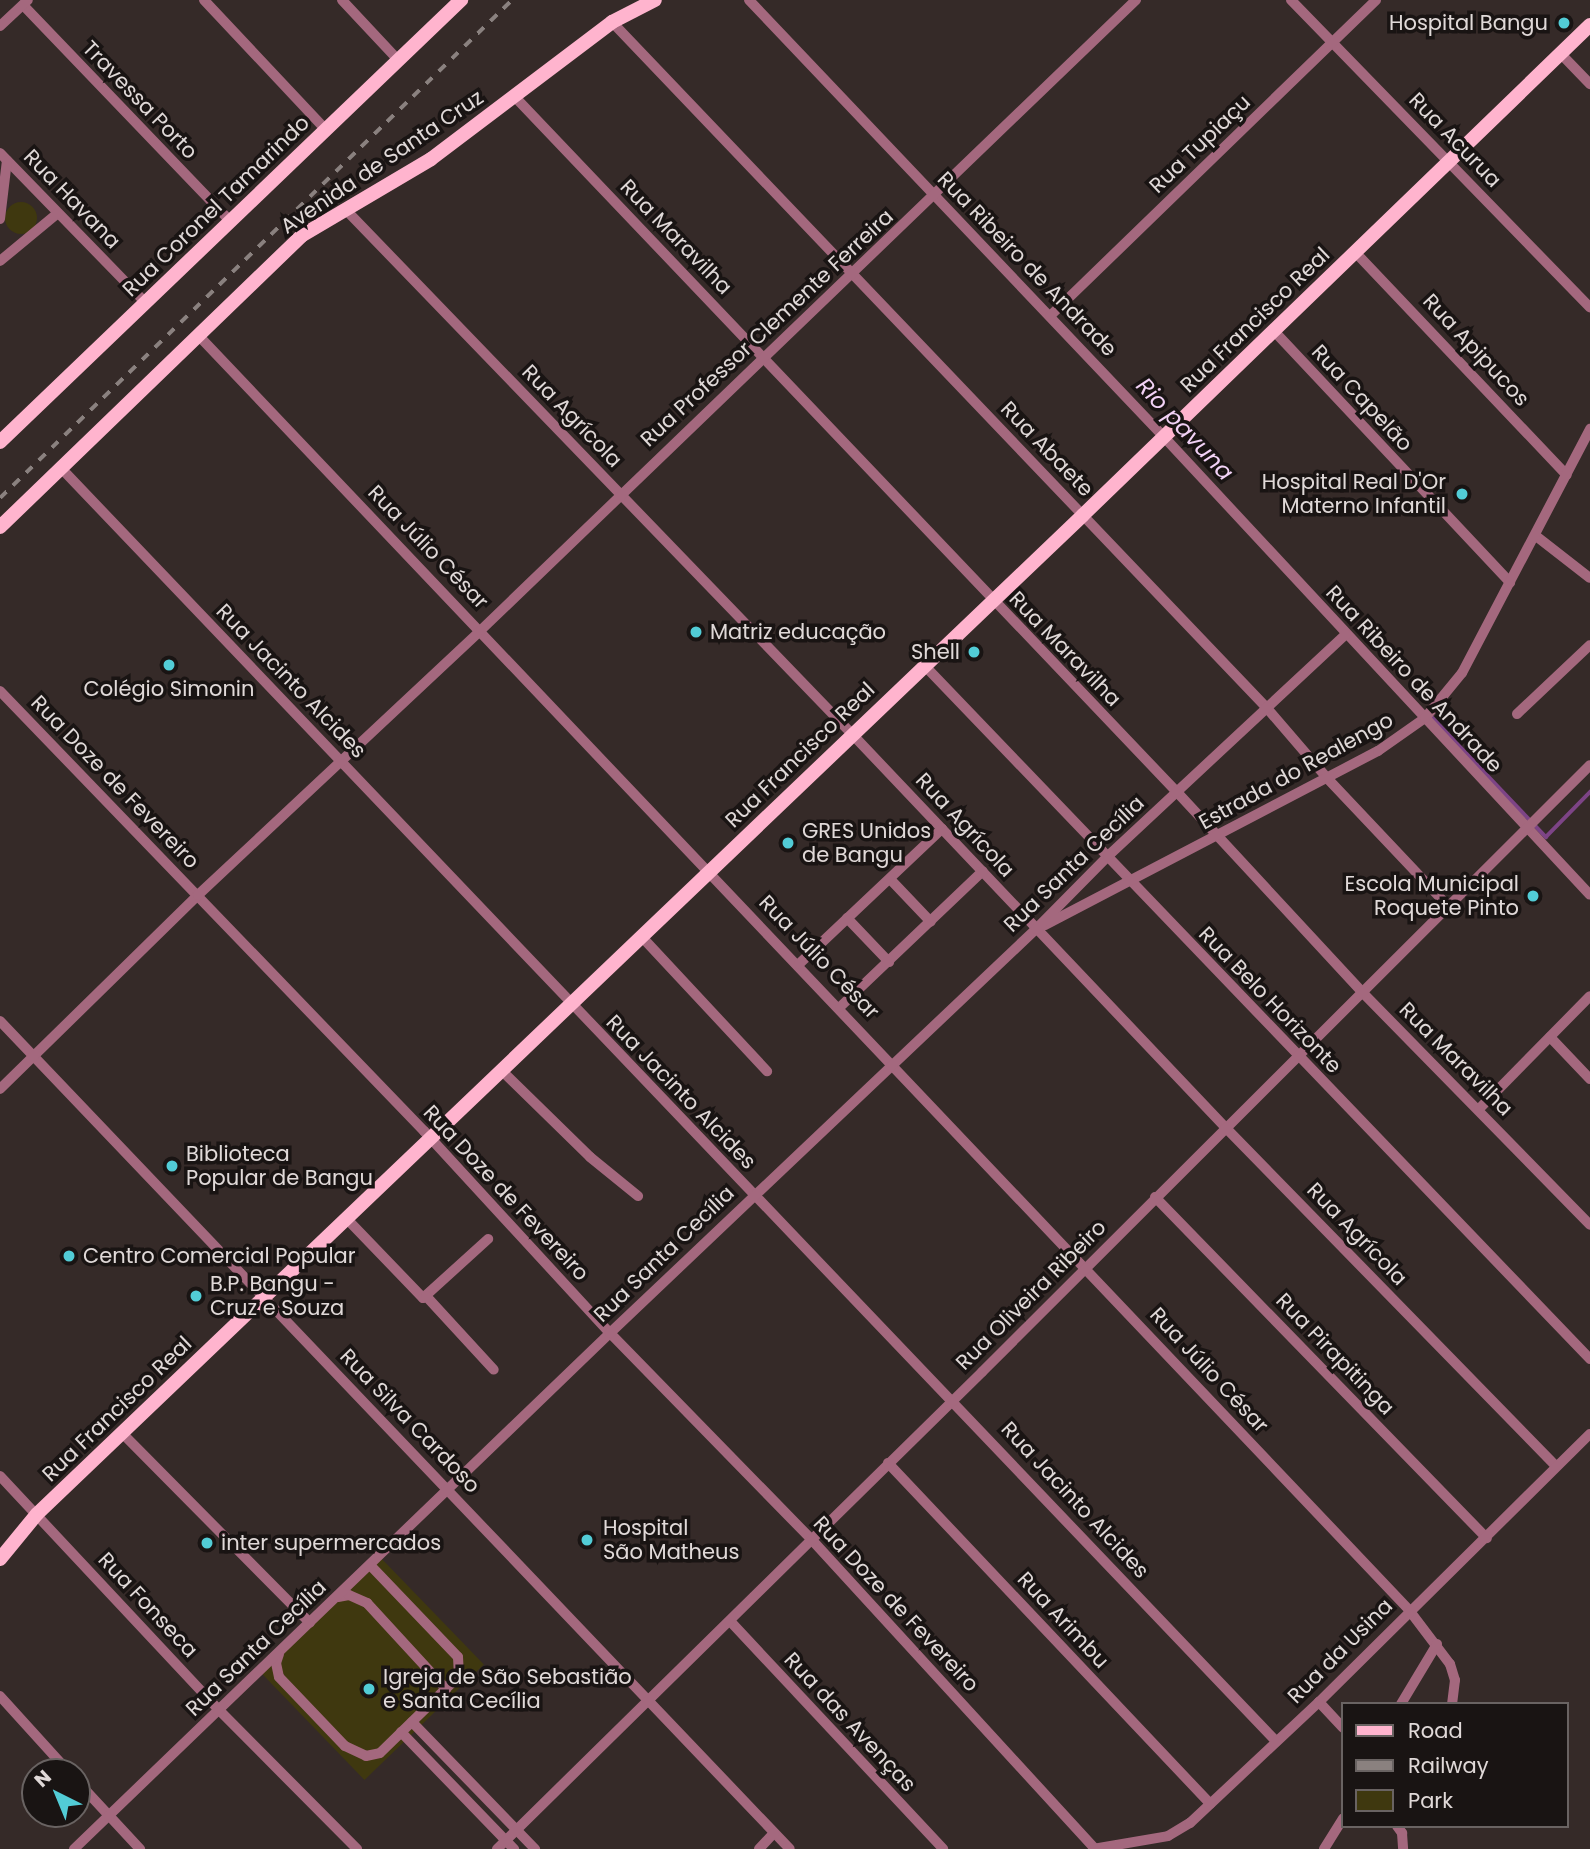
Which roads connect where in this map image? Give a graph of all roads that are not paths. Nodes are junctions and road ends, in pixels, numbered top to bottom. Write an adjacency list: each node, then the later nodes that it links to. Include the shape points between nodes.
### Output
1 (204, 0): 18 (street)
2 (342, 0): 15 (street)
3 (461, 0): 15 (main road, Rua Coronel Tamarindo)
4 (655, 0): 10 (main road, Avenida de Santa Cruz)
5 (749, 0): 21 (street, Rua Ribeiro de Andrade)
6 (1136, 0): 21 (street, Rua Professor Clemente Ferreira)
7 (1291, 0): 13 (street, Rua Acurua)
8 (1376, 0): 13 (street, Rua Tupiaçu)
9 (26, 2): 12 (street); 25 (street, Travessa Porto)
10 (612, 22): 17 (main road, Avenida de Santa Cruz); 28 (street, Rua Abaete)
11 (1590, 25): 14 (main road, Rua Francisco Real)
12 (0, 26)
13 (1332, 42): 20 (street, Rua Acurua); 31 (street, Rua Tupiaçu)
14 (1561, 54): 16 (street); 20 (main road, Rua Francisco Real)
15 (399, 61): 18 (main road, Rua Coronel Tamarindo)
16 (1590, 84)
17 (515, 97): 22 (main road, Avenida de Santa Cruz, via 431,159); 34 (street, Rua Maravilha)
18 (326, 130): 25 (main road, Rua Coronel Tamarindo)
19 (4, 156): 23 (street, Rua Havana); 24 (street)
20 (1448, 161): 26 (main road, Rua Francisco Real); 30 (street, Rua Acurua)
21 (937, 193): 28 (street, Rua Professor Clemente Ferreira); 31 (street, Rua Ribeiro de Andrade)
22 (346, 210): 33 (main road, Avenida de Santa Cruz, via 301,236); 40 (street, Rua Agrícola)
23 (58, 214): 27 (street); 29 (street, Rua Havana)
24 (0, 219)
25 (229, 221): 29 (main road, Rua Coronel Tamarindo)
26 (1356, 253): 32 (main road, Rua Francisco Real); 39 (street, Rua Apipucos)
27 (0, 261)
28 (852, 272): 34 (street, Rua Professor Clemente Ferreira); 41 (street, Rua Abaete)
29 (145, 302): 37 (main road, Rua Coronel Tamarindo)
30 (1590, 307)
31 (1052, 315): 36 (street, Rua Ribeiro de Andrade)
32 (1274, 331): 36 (main road, Rua Francisco Real); 46 (street, Rua Capelão)
33 (198, 335): 38 (main road, Avenida de Santa Cruz); 48 (street, Rua Júlio César)
34 (764, 356): 40 (street, Rua Professor Clemente Ferreira); 47 (street, Rua Maravilha)
35 (1590, 429): 39 (street, Estrada do Realengo)
36 (1164, 437): 41 (main road, Rua Francisco Real); 49 (street, Rua Ribeiro de Andrade)
37 (0, 442)
38 (61, 468): 42 (main road, Avenida de Santa Cruz); 57 (street, Rua Jacinto Alcides)
39 (1567, 475): 43 (street, Estrada do Realengo)
40 (620, 494): 48 (street, Rua Professor Clemente Ferreira); 56 (street, Rua Agrícola)
41 (1083, 515): 47 (main road, Rua Francisco Real); 53 (street, Rua Abaete)
42 (0, 527)
43 (1536, 536): 45 (street); 46 (street, Estrada do Realengo)
44 (1590, 562): 45 (street)
45 (1586, 574)
46 (1510, 582): 55 (street, Estrada do Realengo, via 1462,673)
47 (992, 600): 51 (main road, Rua Francisco Real); 60 (street, Rua Maravilha)
48 (481, 630): 57 (street, Rua Professor Clemente Ferreira); 65 (street, Rua Júlio César)
49 (1346, 634): 53 (street, Rua Santa Cecília); 55 (street, Rua Ribeiro de Andrade)
50 (1590, 645): 54 (street)
51 (924, 665): 56 (main road, Rua Francisco Real); 64 (street, Rua Belo Horizonte)
52 (0, 691): 70 (street, Rua Doze de Fevereiro)
53 (1266, 707): 59 (street, Rua Abaete); 60 (street, Rua Santa Cecília)
54 (1517, 714)
55 (1425, 718): 59 (street, Estrada do Realengo, via 1378,751); 62 (street, Rua Ribeiro de Andrade)
56 (852, 734): 61 (street, Rua Agrícola); 65 (main road, Rua Francisco Real)
57 (341, 761): 70 (street, Rua Professor Clemente Ferreira); 80 (street, Rua Jacinto Alcides)
58 (1590, 765): 62 (street, Rua Oliveira Ribeiro)
59 (1327, 778): 63 (street, Estrada do Realengo); 71 (street, Rua Abaete)
60 (1176, 791): 63 (street, Rua Maravilha); 64 (street, Rua Santa Cecília)
61 (942, 829): 66 (street, Rua Agrícola); 67 (street)
62 (1526, 830): 69 (street, Rua Ribeiro de Andrade); 71 (street, Rua Oliveira Ribeiro)
63 (1218, 837): 68 (street, Estrada do Realengo); 78 (street, Rua Maravilha)
64 (1108, 856): 68 (street, Rua Belo Horizonte); 74 (street, Rua Santa Cecília)
65 (710, 870): 75 (main road, Rua Francisco Real); 77 (street, Rua Júlio César)
66 (983, 871): 73 (street); 74 (street, Rua Agrícola)
67 (890, 879): 72 (street); 73 (street)
68 (1132, 882): 74 (street, Estrada do Realengo); 85 (street, Rua Belo Horizonte)
69 (1589, 891)
70 (198, 895): 84 (street, Rua Professor Clemente Ferreira); 93 (street, Rua Doze de Fevereiro)
71 (1449, 906): 78 (street, Rua Oliveira Ribeiro)
72 (847, 918): 76 (street); 77 (street)
73 (931, 922): 76 (street)
74 (1036, 929): 86 (street, Rua Santa Cecília); 92 (street, Rua Agrícola)
75 (641, 936): 80 (main road, Rua Francisco Real); 88 (street)
76 (889, 962): 81 (street)
77 (799, 964): 81 (street, Rua Júlio César)
78 (1364, 994): 85 (street, Rua Oliveira Ribeiro); 91 (street, Rua Maravilha)
79 (1590, 996): 83 (street)
80 (570, 1004): 87 (main road, Rua Francisco Real); 95 (street, Rua Jacinto Alcides)
81 (840, 1007): 86 (street, Rua Júlio César)
82 (0, 1021): 84 (street, Rua Silva Cardoso)
83 (1550, 1037): 89 (street); 91 (street)
84 (35, 1056): 90 (street, Rua Professor Clemente Ferreira); 102 (street, Rua Silva Cardoso)
85 (1297, 1057): 92 (street, Rua Oliveira Ribeiro); 104 (street, Rua Belo Horizonte)
86 (893, 1063): 95 (street, Rua Santa Cecília); 100 (street, Rua Júlio César)
87 (501, 1070): 93 (main road, Rua Francisco Real); 94 (street, via 590,1157)
88 (767, 1071)
89 (1590, 1079)
90 (0, 1089)
91 (1479, 1109): 98 (street, Rua Maravilha)
92 (1225, 1126): 96 (street, Rua Oliveira Ribeiro); 110 (street, Rua Agrícola)
93 (430, 1138): 97 (main road, Rua Francisco Real); 103 (street, Rua Doze de Fevereiro)
94 (638, 1196)
95 (754, 1196): 103 (street, Rua Santa Cecília); 106 (street, Rua Jacinto Alcides)
96 (1155, 1197): 100 (street, Rua Oliveira Ribeiro); 114 (street, Rua Pirapitinga)
97 (346, 1218): 101 (street, via 419,1296); 102 (main road, Rua Francisco Real)
98 (1590, 1226)
99 (488, 1239): 101 (street)
100 (1087, 1269): 106 (street, Rua Oliveira Ribeiro); 119 (street, Rua Júlio César)
101 (426, 1296): 105 (street)
102 (264, 1297): 107 (main road, Rua Francisco Real); 112 (street, Rua Silva Cardoso)
103 (610, 1333): 112 (street, Rua Santa Cecília); 115 (street, Rua Doze de Fevereiro)
104 (1590, 1359)
105 (494, 1370)
106 (953, 1400): 109 (street, Rua Oliveira Ribeiro); 134 (street, Rua Jacinto Alcides)
107 (122, 1433): 113 (main road, Rua Francisco Real); 121 (street)
108 (1590, 1434): 110 (street, Rua da Usina)
109 (888, 1463): 115 (street, Rua Oliveira Ribeiro); 137 (street, Rua Arimbu)
110 (1556, 1466): 114 (street, Rua da Usina)
111 (0, 1476): 113 (street, Rua Fonseca)
112 (449, 1489): 117 (street, Rua Santa Cecília); 126 (street, Rua Silva Cardoso)
113 (37, 1514): 116 (main road, Rua Francisco Real); 130 (street, Rua Fonseca)
114 (1487, 1538): 119 (street, Rua da Usina)
115 (812, 1540): 120 (street, Rua Oliveira Ribeiro); 144 (street, Rua Doze de Fevereiro)
116 (0, 1559)
117 (370, 1565): 118 (street, Rua Santa Cecília); 124 (street, via 457,1657 459,1676)
118 (337, 1597): 121 (street, Rua Santa Cecília); 124 (street, via 349,1595 367,1603)
119 (1409, 1610): 122 (street, Rua Júlio César); 127 (street, Rua da Usina)
120 (730, 1621): 126 (street, Rua Oliveira Ribeiro); 152 (street, Rua das Avenças)
121 (310, 1623): 123 (street, Rua Santa Cecília)
122 (1437, 1644): 128 (street); 129 (street, Rua Júlio César, via 1454,1672)
123 (281, 1652): 130 (street, Rua Santa Cecília); 133 (street, via 276,1663 279,1677 345,1746 366,1756 380,1754)
124 (446, 1689): 131 (street)
125 (0, 1696): 135 (street)
126 (649, 1701): 141 (street, Rua Oliveira Ribeiro); 142 (street, Rua Silva Cardoso)
127 (1319, 1702): 132 (street); 134 (street, Rua da Usina)
128 (1402, 1702)
129 (1452, 1702)
130 (219, 1710): 138 (street, Rua Santa Cecília); 147 (street, Rua Fonseca)
131 (412, 1722): 133 (street); 141 (street)
132 (1342, 1727)
133 (401, 1732): 143 (street)
134 (1276, 1741): 137 (street, Rua da Usina)
135 (56, 1758)
136 (91, 1796): 138 (street)
137 (1210, 1804): 144 (street, Rua da Usina, via 1168,1836)
138 (109, 1816): 145 (street, Rua Santa Cecília); 146 (street)
139 (1342, 1820): 153 (street)
140 (1398, 1828): 154 (street)
141 (516, 1830): 143 (street, Rua Oliveira Ribeiro); 149 (street)
142 (774, 1833): 150 (street); 151 (street, Rua Silva Cardoso)
143 (510, 1845): 148 (street, Rua Oliveira Ribeiro)
144 (1094, 1848)
145 (74, 1849)
146 (140, 1849)
147 (357, 1849)
148 (496, 1849)
149 (535, 1849)
150 (759, 1849)
151 (790, 1849)
152 (943, 1849)
153 (1324, 1849)
154 (1403, 1849)

